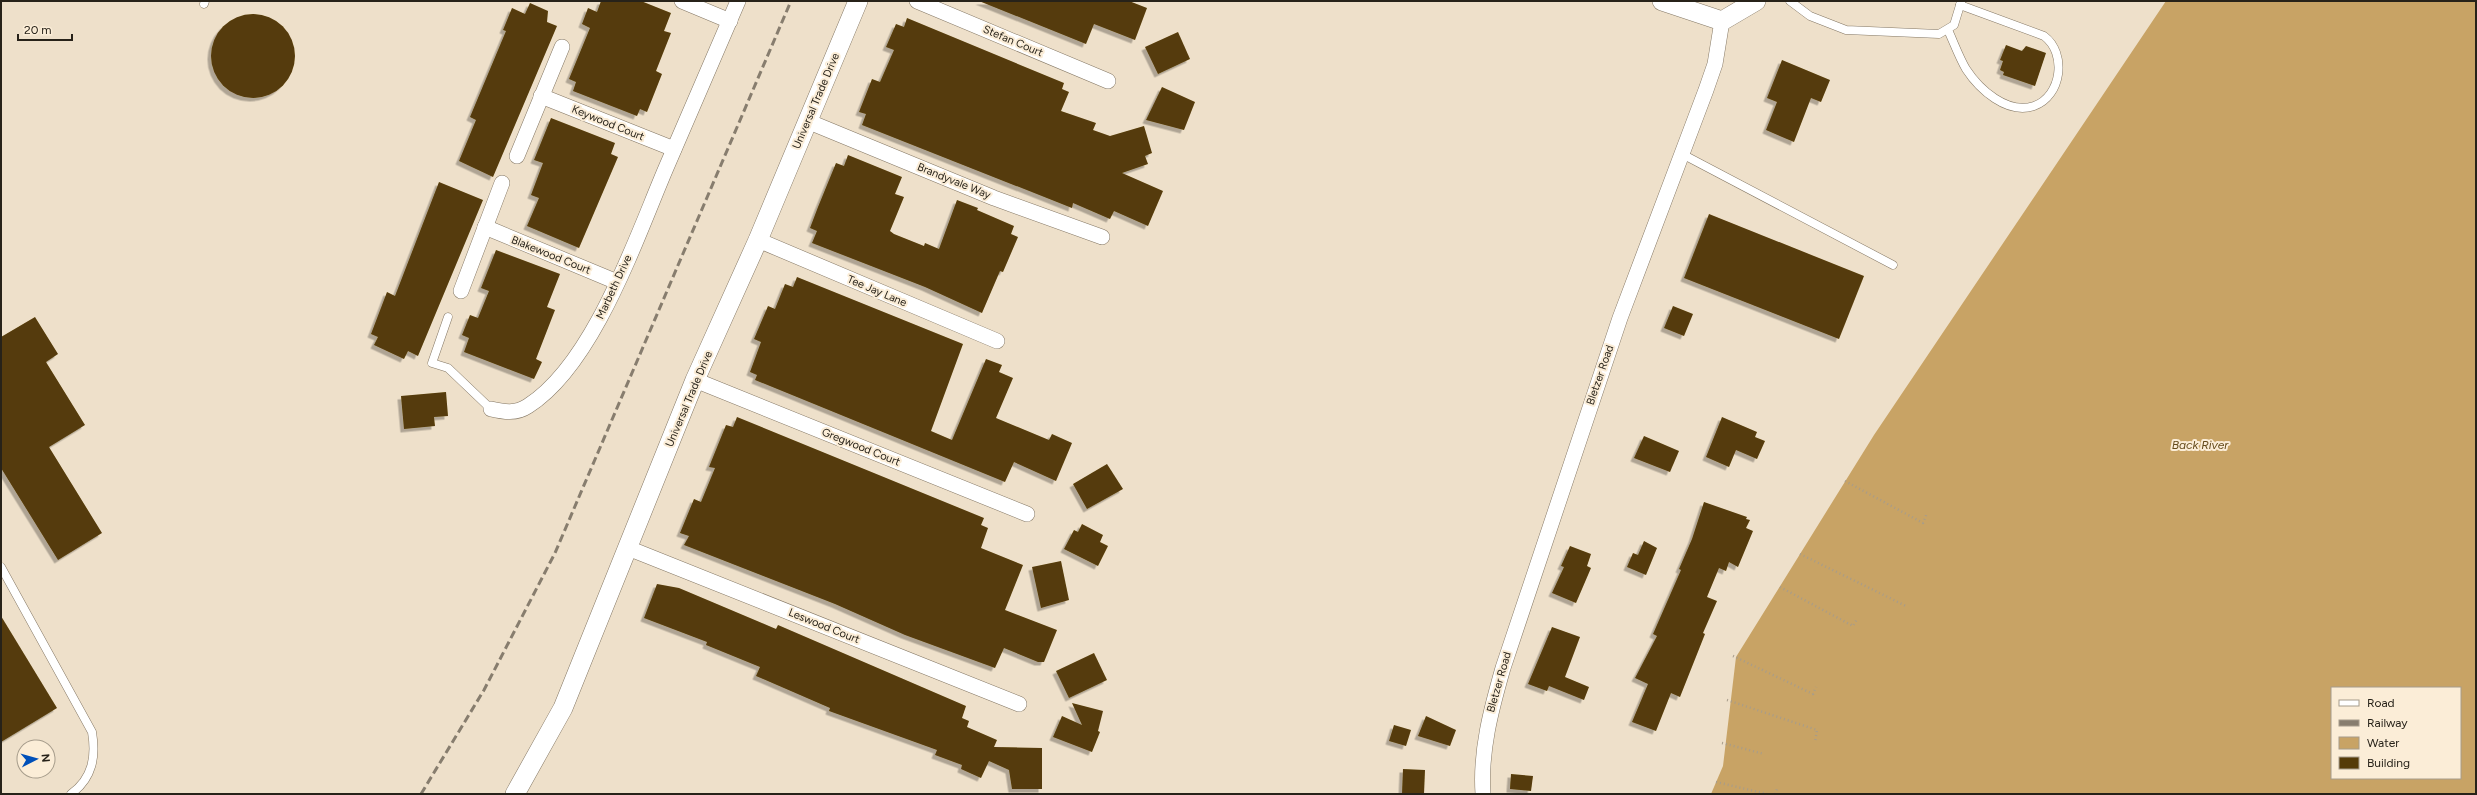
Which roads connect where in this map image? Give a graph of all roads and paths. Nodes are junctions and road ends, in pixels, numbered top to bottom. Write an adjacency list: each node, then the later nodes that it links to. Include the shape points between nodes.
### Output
1 (682, 1): 9 (street)
2 (738, 1): 9 (street, Marbeth Drive)
3 (858, 1): 15 (street, Universal Trade Drive)
4 (917, 1): 13 (street, Stefan Court)
5 (1662, 1): 10 (street)
6 (1756, 1): 10 (street)
7 (1790, 1): 11 (lane, via 1810,16 1846,30 1939,34)
8 (1961, 3): 11 (lane, via 1954,25); 11 (lane, via 2051,41 2060,68 2050,94 2035,106 2015,107 2002,103 1985,90 1966,68)
9 (730, 21): 16 (street, Marbeth Drive)
10 (1722, 21): 17 (street, Bletzer Road, via 1715,64)
11 (1948, 30)
12 (562, 47): 14 (street)
13 (1108, 81)
14 (541, 96): 16 (street, Keywood Court); 18 (street)
15 (807, 122): 21 (street, Brandyvale Way, via 994,198); 22 (street, Universal Trade Drive)
16 (674, 149): 24 (street, Marbeth Drive)
17 (1682, 154): 23 (lane); 50 (street, Bletzer Road, via 1620,318 1503,668 1490,714 1483,753)
18 (517, 156)
19 (502, 183): 20 (street)
20 (485, 227): 24 (street, Blakewood Court); 25 (street)
21 (1102, 237)
22 (758, 240): 27 (street, Tee Jay Lane); 28 (street, Universal Trade Drive)
23 (1893, 265)
24 (617, 282): 29 (street, Marbeth Drive, via 592,333 548,389 518,411)
25 (461, 291)
26 (448, 317): 29 (lane, Marbeth Drive, via 432,363 448,368)
27 (997, 341)
28 (695, 380): 32 (street, Gregwood Court); 33 (street, Universal Trade Drive)
29 (490, 409)
30 (1845, 481): 31 (path, via 1923,523)
31 (1927, 513)
32 (1027, 514)
33 (628, 548): 42 (street, Leswood Court); 49 (street, Universal Trade Drive, via 564,708)
34 (1800, 554): 37 (path)
35 (1, 567): 48 (lane, via 92,732 96,751 92,766 85,780)
36 (1780, 588): 38 (path, via 1853,626)
37 (1906, 606)
38 (1857, 619)
39 (1733, 656): 40 (path, via 1813,694)
40 (1816, 686)
41 (1727, 700): 43 (path, via 1817,730)
42 (1019, 704)
43 (1815, 742)
44 (1722, 743): 45 (path)
45 (1764, 754)
46 (1716, 782): 51 (path)
47 (1777, 790): 52 (path)
48 (72, 794)
49 (515, 794)
50 (1483, 794)
51 (1767, 794)
52 (1775, 794)

